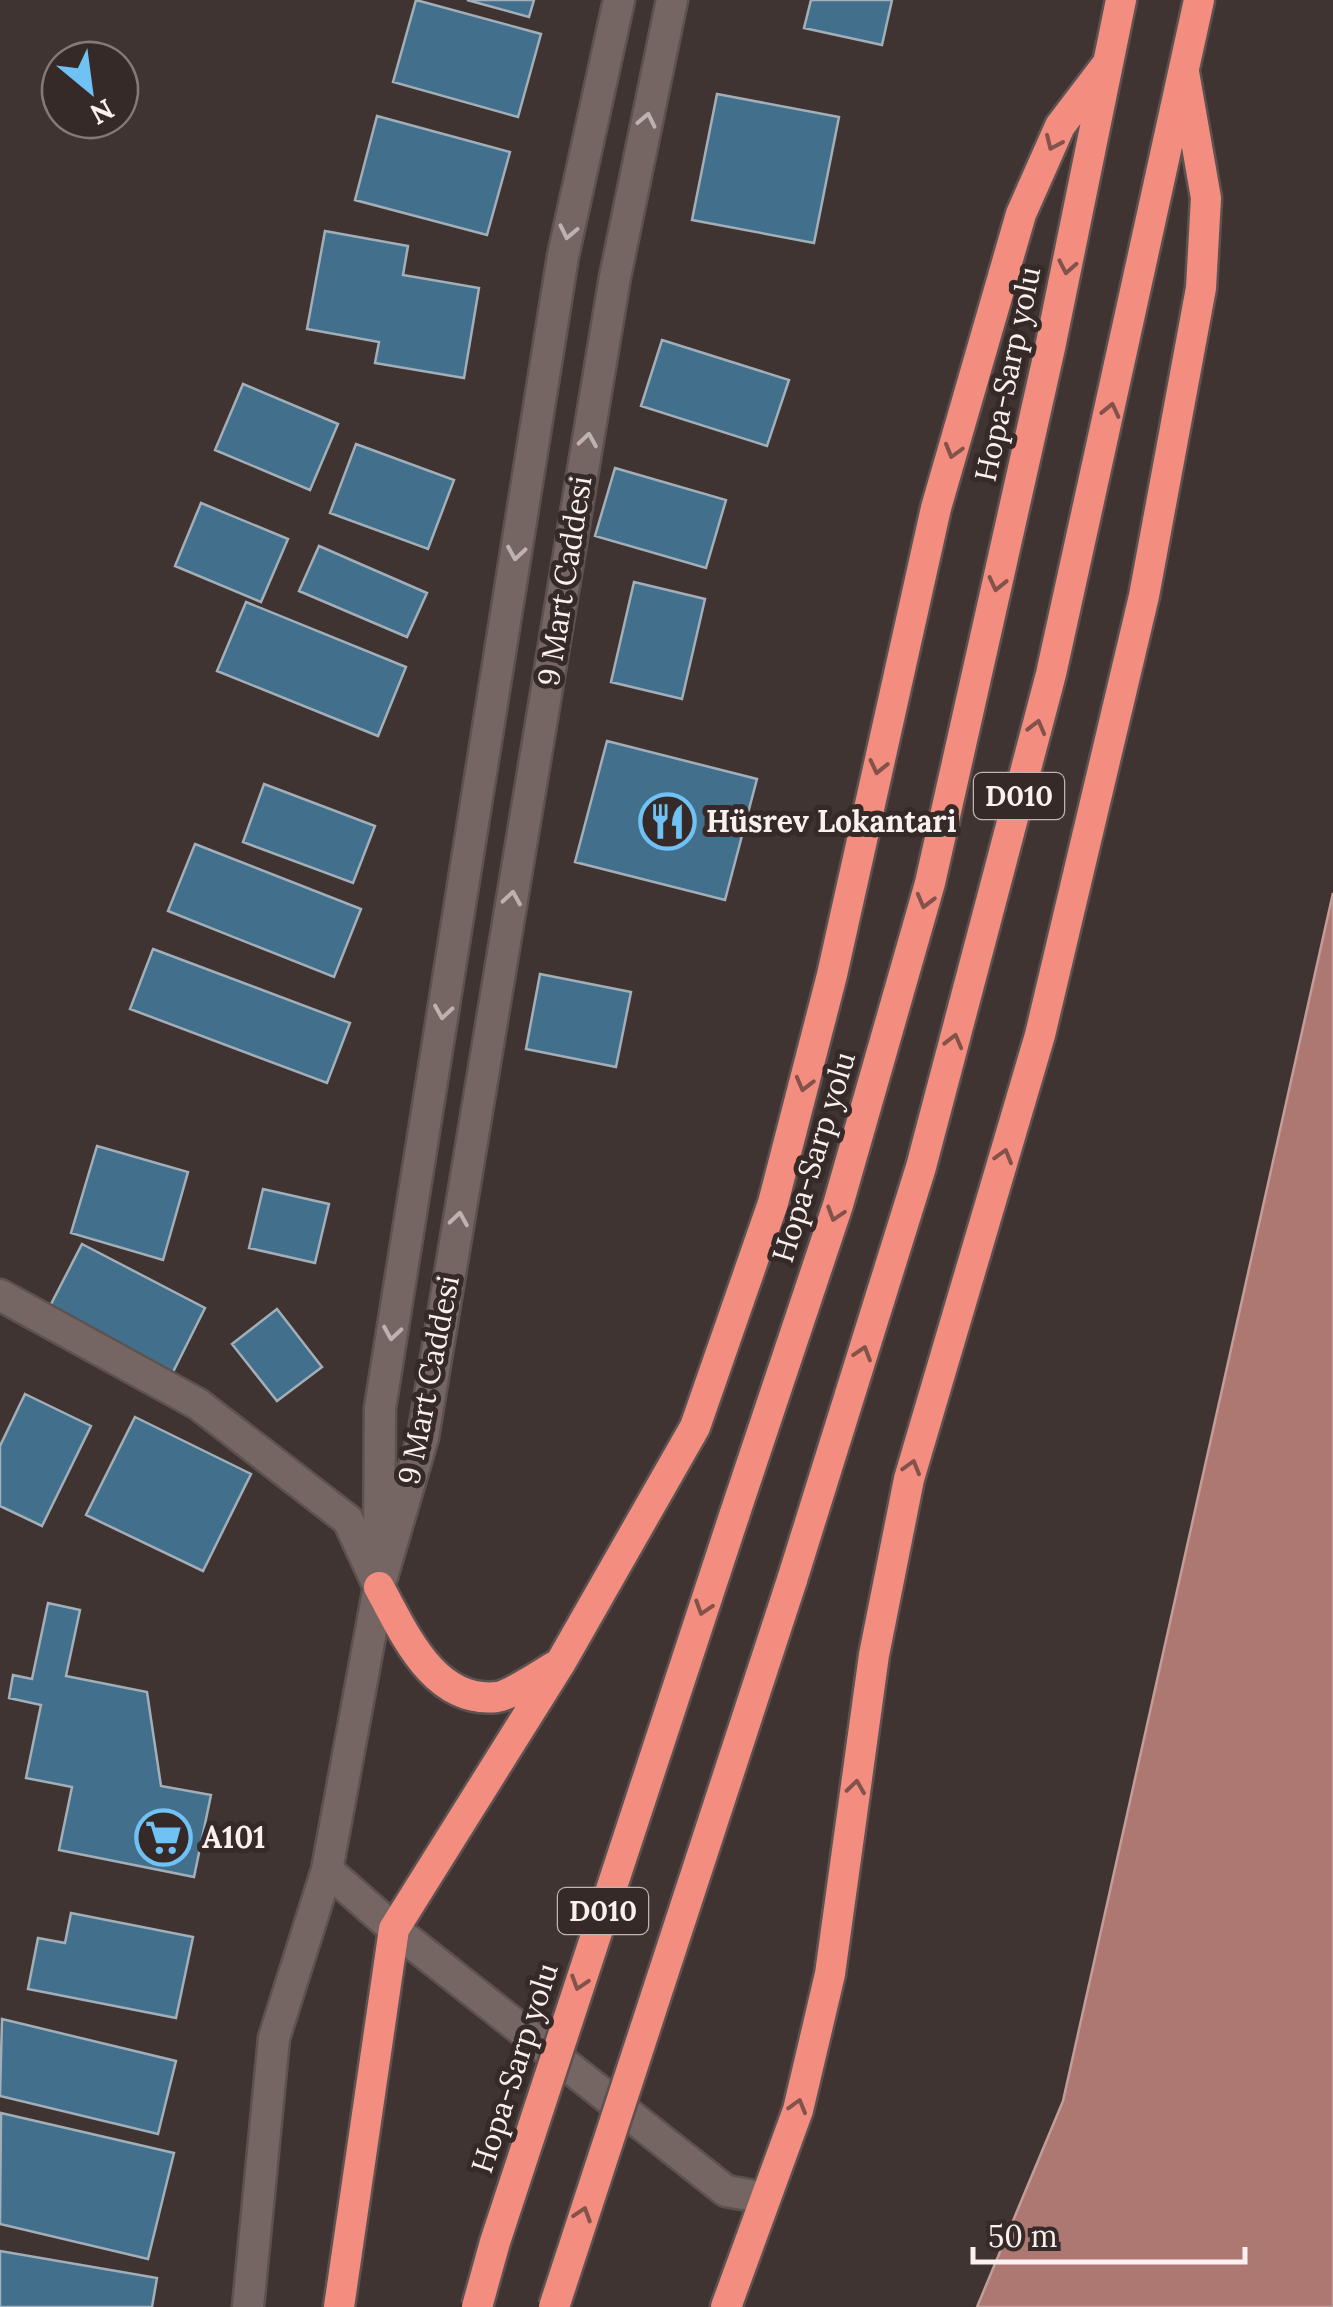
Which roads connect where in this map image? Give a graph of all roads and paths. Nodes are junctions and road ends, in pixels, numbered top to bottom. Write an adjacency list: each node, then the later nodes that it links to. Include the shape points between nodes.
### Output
1 (619, 0): 8 (main road, 9 Mart Caddesi, one-way to 8, via 563,256 380,1408)
2 (672, 0): 8 (main road, 9 Mart Caddesi, one-way to 2, via 424,1437 615,277)
3 (1121, 0): 5 (highway, Hopa-Sarp yolu)
4 (1199, 0): 6 (highway, D010)
5 (1108, 63): 9 (highway, one-way to 9, via 1060,126 1021,214 936,508 832,975 773,1202 695,1427); 15 (highway, Hopa-Sarp yolu / D010, one-way to 15, bridge, via 930,883 838,1205)
6 (1184, 72): 12 (highway, one-way to 6, via 798,2110 830,1974 874,1655 909,1479 1040,1034 1144,596 1202,288 1206,198); 16 (highway, D010, one-way to 6, bridge, via 922,1167 1051,674)
7 (0, 1295): 8 (main road, via 198,1404 348,1520)
8 (379, 1587): 9 (highway, via 416,1653 436,1676 467,1693 499,1697); 10 (main road)
9 (562, 1662): 11 (highway)
10 (327, 1870): 11 (main road); 13 (main road, via 274,2038)
11 (394, 1929): 12 (main road, via 726,2191); 14 (highway)
12 (764, 2198): 17 (highway)
13 (248, 2307)
14 (339, 2307)
15 (476, 2307)
16 (554, 2307)
17 (726, 2307)

